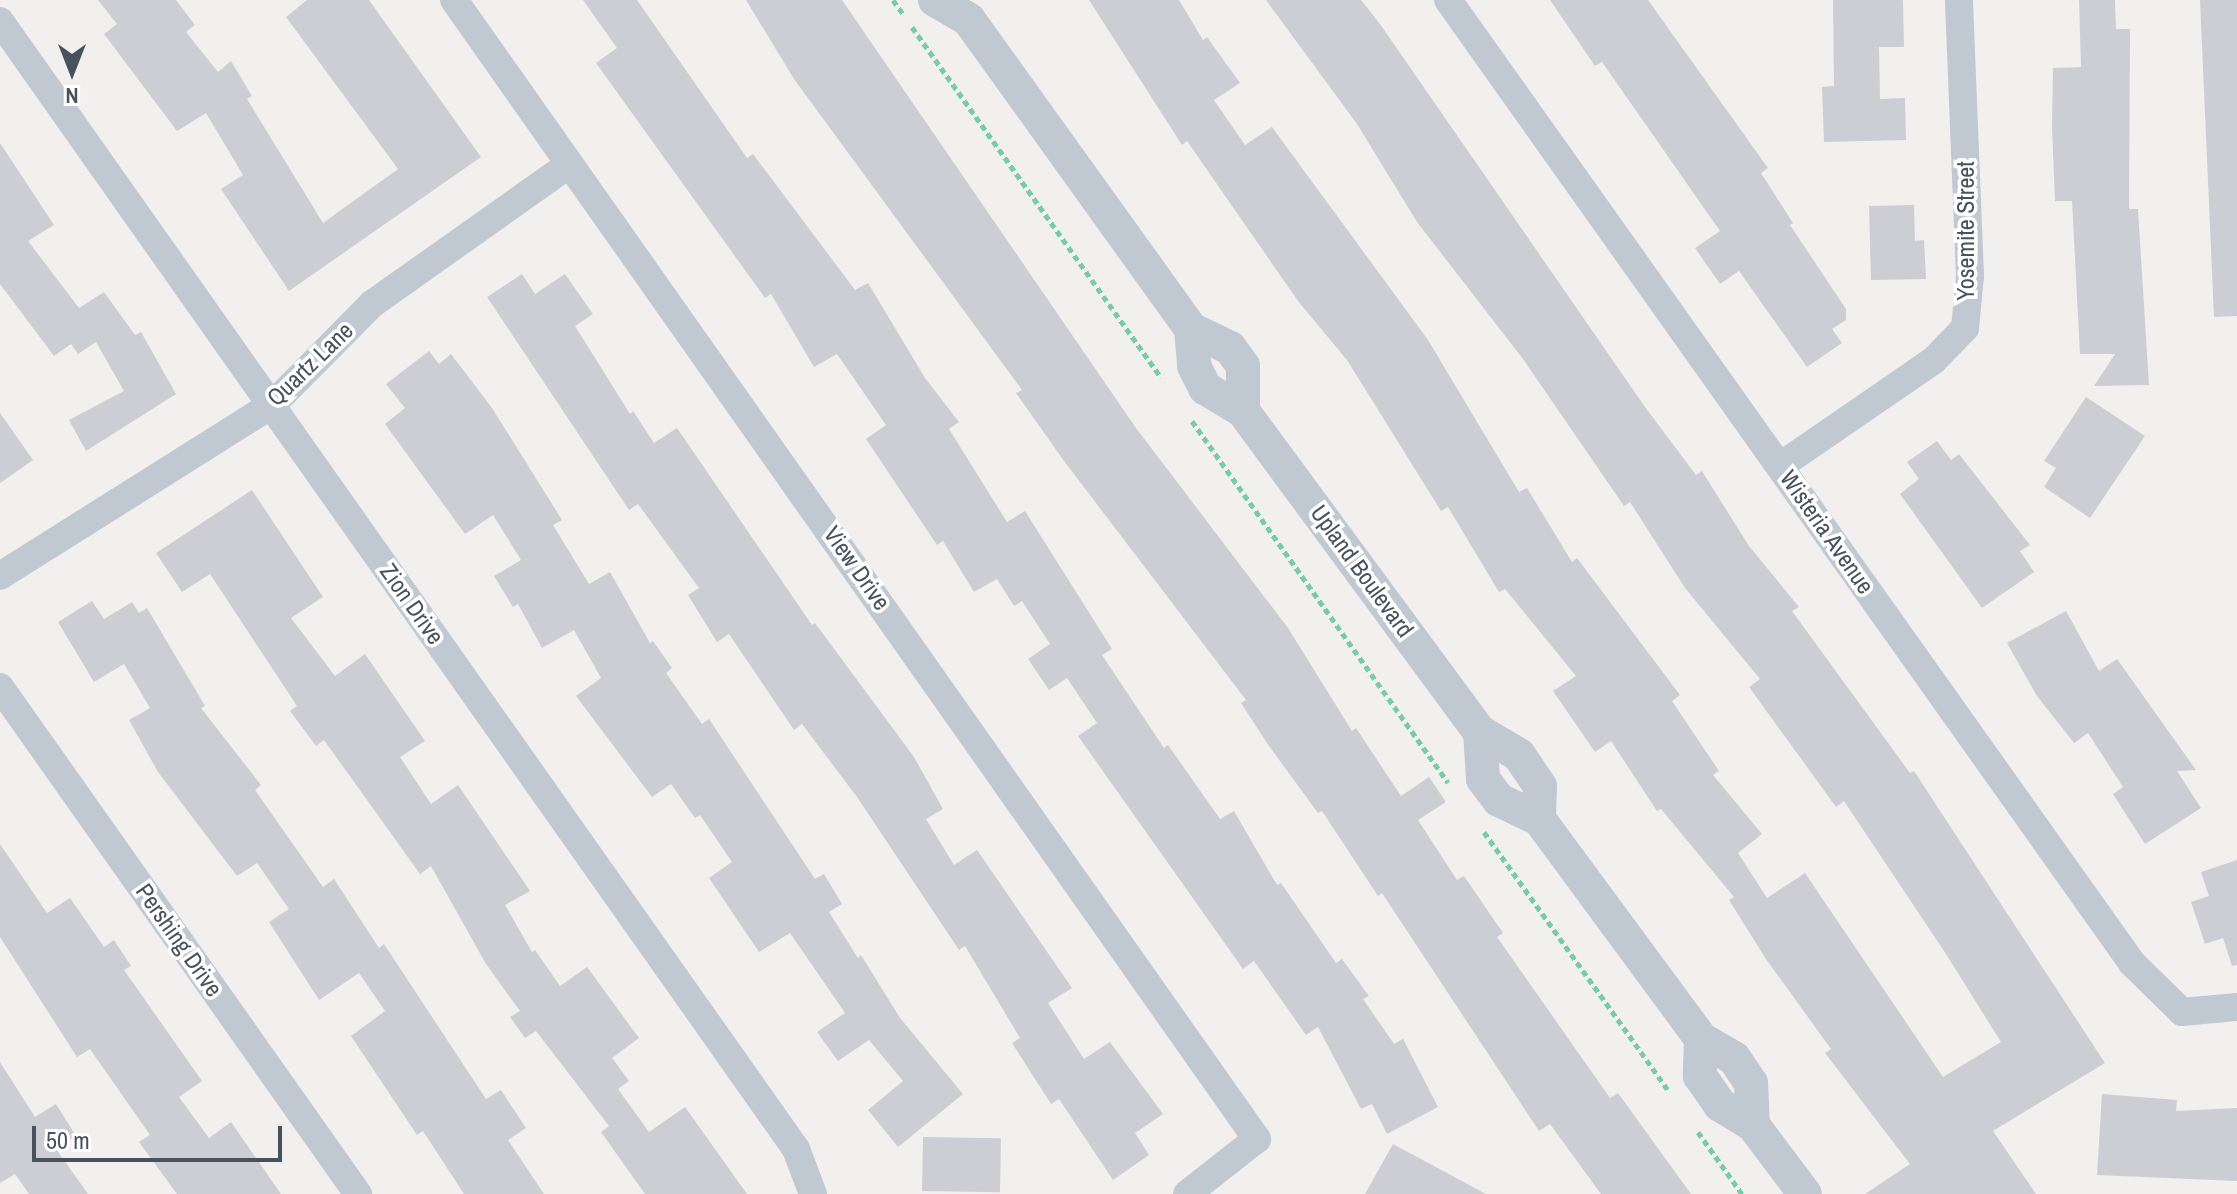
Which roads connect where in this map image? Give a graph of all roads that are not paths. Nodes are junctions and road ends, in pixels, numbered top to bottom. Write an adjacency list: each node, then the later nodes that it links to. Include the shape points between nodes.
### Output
1 (454, 0): 7 (street, View Drive)
2 (935, 0): 5 (street, Upland Boulevard)
3 (1448, 0): 9 (street, Wisteria Avenue)
4 (1959, 0): 9 (street, Yosemite Street, via 1970,276 1965,328 1933,361)
5 (968, 10): 16 (street, Upland Boulevard, via 1191,329 1230,348 1243,366 1243,411 1480,732 1519,755 1540,786 1539,819 1701,1039 1734,1058 1751,1083 1753,1125)
6 (0, 21): 8 (street, Zion Drive)
7 (570, 164): 8 (street, Quartz Lane, via 372,304); 15 (street, View Drive, via 1257,1139)
8 (272, 405): 10 (street, Quartz Lane); 14 (street, Zion Drive, via 796,1149)
9 (1780, 466): 12 (street, Wisteria Avenue, via 2132,963 2182,1012)
10 (0, 576)
11 (0, 687): 13 (street, Pershing Drive)
12 (2237, 1007)
13 (358, 1194)
14 (813, 1194)
15 (1187, 1194)
16 (1805, 1194)

